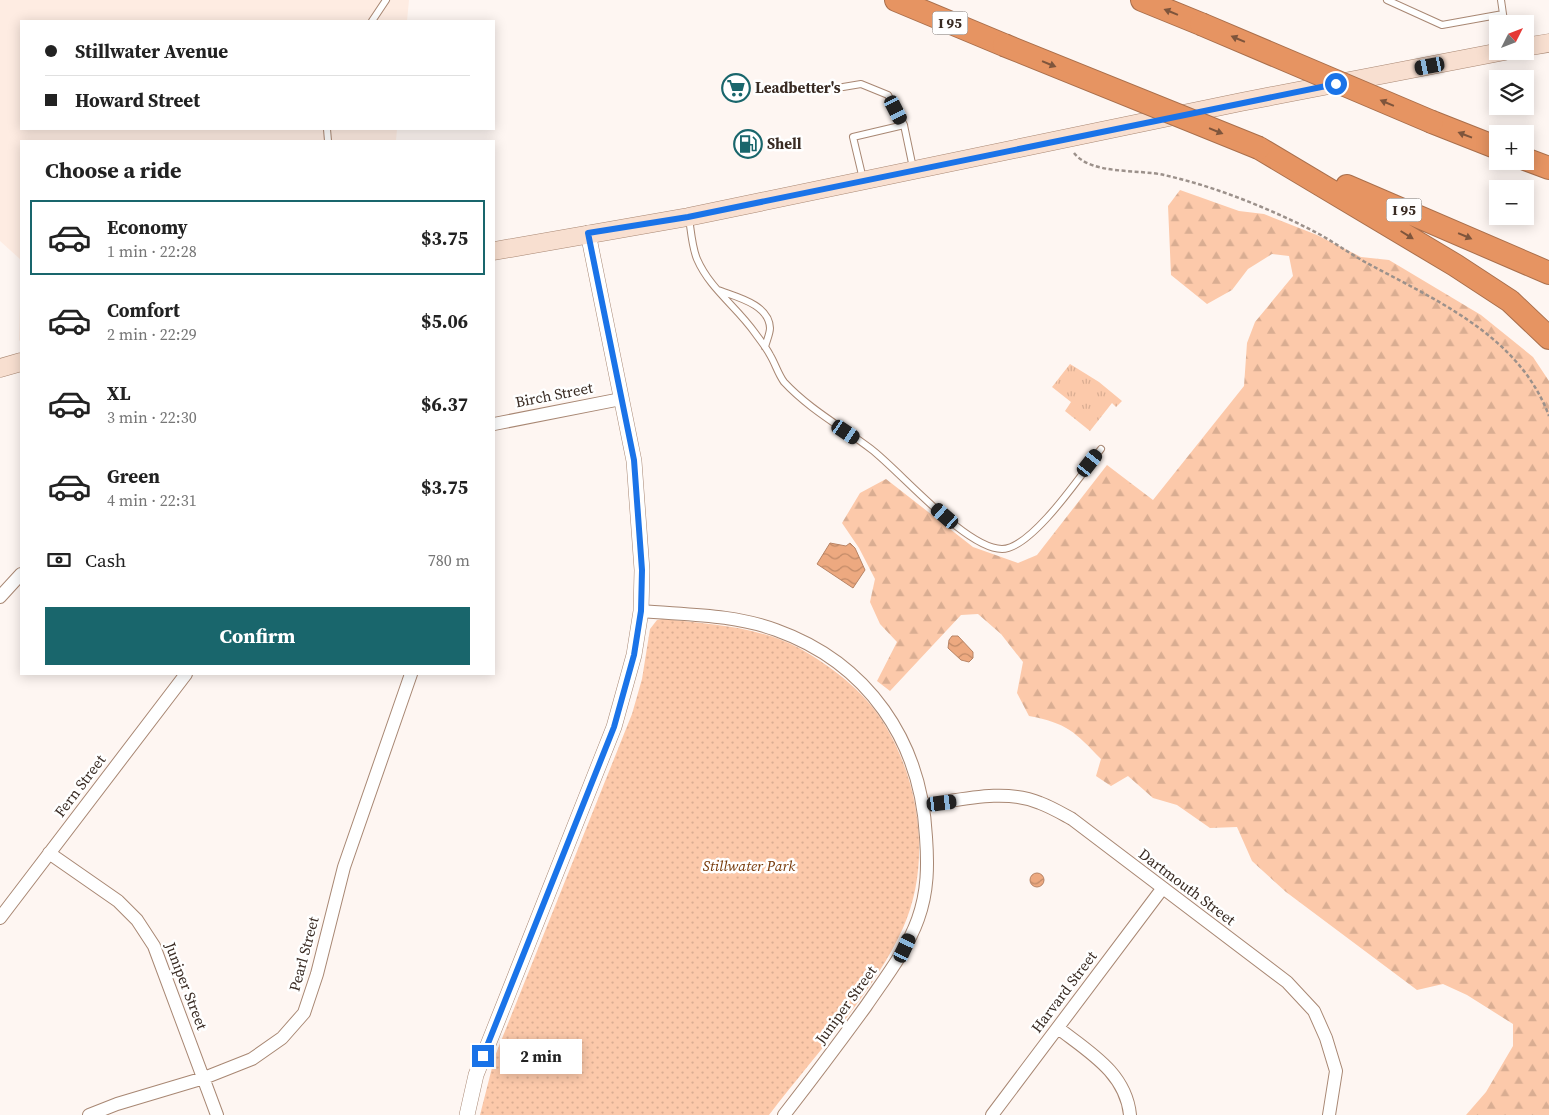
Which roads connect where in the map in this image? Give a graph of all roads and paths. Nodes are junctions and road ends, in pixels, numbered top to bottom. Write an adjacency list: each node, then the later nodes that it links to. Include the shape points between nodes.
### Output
1 (386, 0): 7 (lane)
2 (896, 0): 15 (highway, I 95, one-way to 15, bridge)
3 (1142, 0): 14 (highway, one-way to 3, bridge)
4 (1387, 0): 6 (lane, via 1442,25)
5 (1501, 0): 6 (lane)
6 (1503, 14)
7 (373, 20)
8 (1549, 43): 9 (main road)
9 (1534, 46)
10 (1489, 54): 13 (main road)
11 (843, 87): 12 (lane, via 861,84 888,95)
12 (904, 125): 18 (lane); 19 (lane, via 852,136)
13 (1058, 140): 18 (main road); 30 (path, via 1086,164 1164,175 1262,208 1321,235 1450,307 1481,329 1515,360 1535,385)
14 (1489, 144)
15 (1259, 148): 23 (highway, I 95, one-way to 23); 25 (highway, one-way to 25, via 1510,301)
16 (1534, 162): 17 (highway)
17 (1549, 168)
18 (914, 170): 19 (main road)
19 (863, 180): 20 (main road)
20 (688, 217): 21 (main road); 24 (lane, via 696,258)
21 (588, 233): 22 (main road); 29 (street)
22 (495, 251)
23 (1549, 272)
24 (715, 289): 26 (lane, via 745,318); 26 (lane, via 750,302 766,315 770,328)
25 (1549, 338)
26 (765, 347): 32 (lane, via 783,380 810,406 873,450 918,493 981,543 1002,550 1023,542 1044,522)
27 (20, 362): 28 (main road)
28 (0, 368)
29 (621, 399): 31 (street, Birch Street); 35 (street, via 634,460 642,570)
30 (1549, 416)
31 (495, 424)
32 (1101, 449)
33 (20, 575): 34 (street)
34 (0, 597)
35 (641, 611): 38 (street, Juniper Street, via 736,619 806,642 836,662 877,700 900,734 911,755); 46 (street, via 634,655 614,727 476,1074)
36 (185, 675): 39 (street, Fern Street)
37 (410, 675): 43 (street, Pearl Street, via 344,867 304,1013 282,1038 252,1058)
38 (925, 805): 40 (street, Dartmouth Street, via 993,796 1040,802 1072,819); 47 (street, Juniper Street, via 927,890 918,920 905,948 881,984)
39 (49, 853): 41 (street, Fern Street); 43 (street, Juniper Street, via 118,901 137,920 154,946)
40 (1162, 889): 42 (street, Harvard Street); 50 (street, Dartmouth Street, via 1287,982 1314,1011 1336,1071)
41 (0, 918)
42 (1058, 1028): 48 (street, Harvard Street); 49 (street, via 1102,1062 1119,1082 1128,1100)
43 (204, 1078): 44 (street, Pearl Street); 45 (street, Juniper Street)
44 (89, 1115)
45 (218, 1115)
46 (467, 1115)
47 (784, 1115)
48 (992, 1115)
49 (1130, 1115)
50 (1329, 1115)

